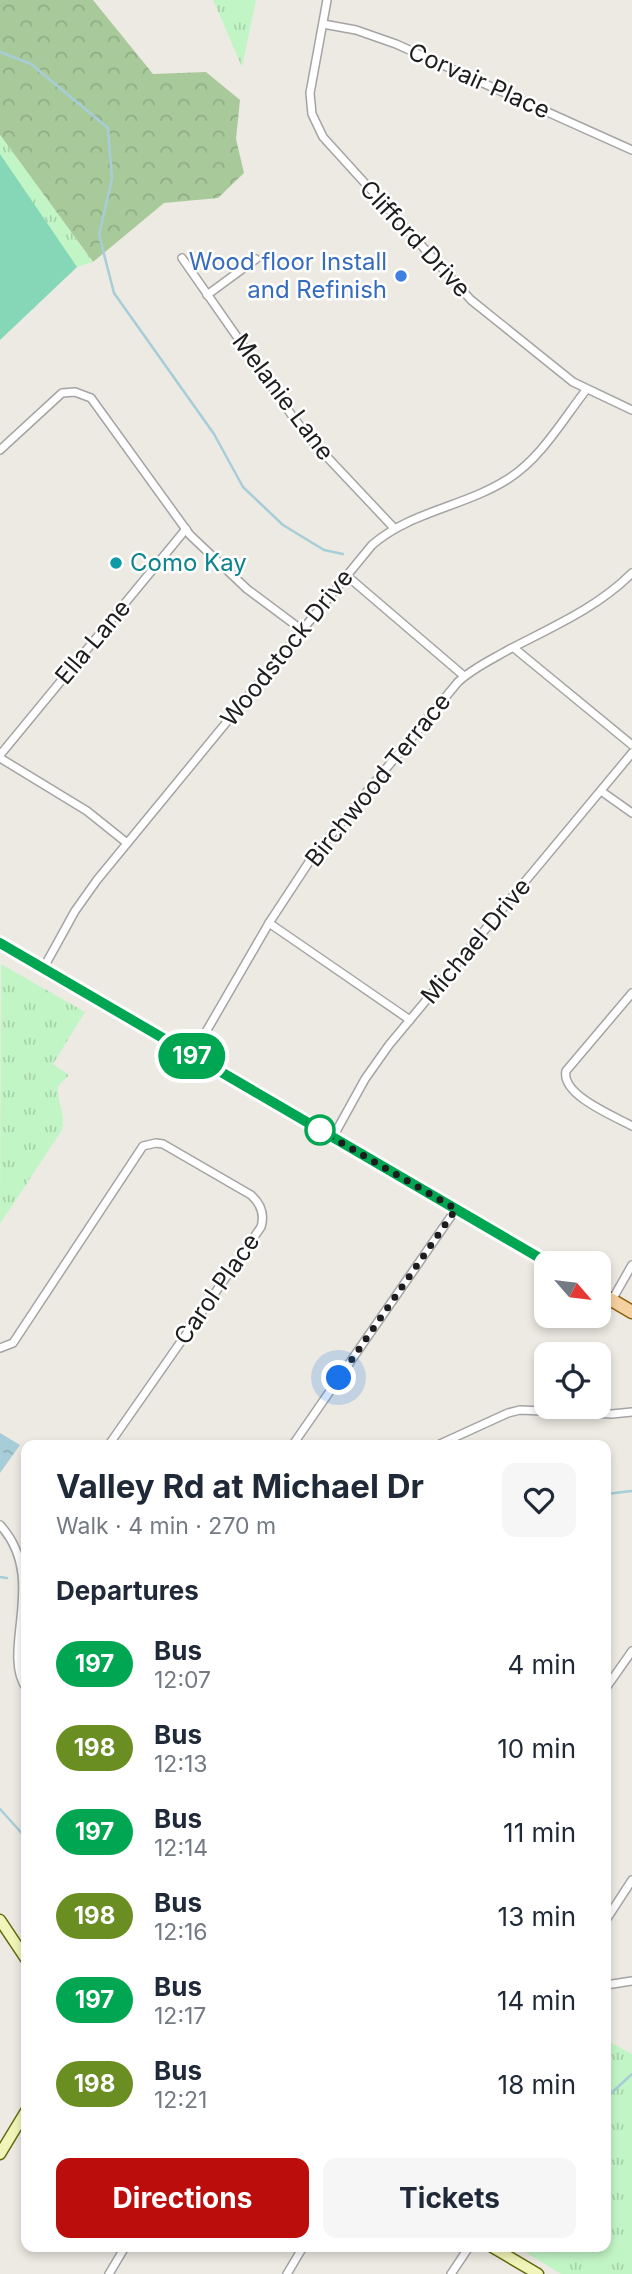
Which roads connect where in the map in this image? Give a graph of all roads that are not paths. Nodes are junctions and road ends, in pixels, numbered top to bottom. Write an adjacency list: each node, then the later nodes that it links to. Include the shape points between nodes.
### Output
1 (327, 0): 2 (street, Clifford Drive)
2 (323, 24): 3 (street, Corvair Place, via 396,44); 7 (street, Clifford Drive, via 310,101 323,137 471,300)
3 (632, 150)
4 (182, 258): 6 (street, Melanie Lane)
5 (256, 259): 6 (street)
6 (207, 295): 10 (street, Melanie Lane, via 312,442)
7 (586, 390): 8 (street, Clifford Drive); 10 (street, Woodstock Drive, via 531,461 507,480)
8 (632, 410)
9 (0, 450): 11 (street, via 56,397 67,392 83,394 97,404)
10 (394, 528): 13 (street, Woodstock Drive)
11 (186, 530): 14 (street, via 247,589); 19 (street, Ella Lane)
12 (632, 573): 15 (street, Birchwood Terrace, via 588,608)
13 (346, 575): 14 (street, Woodstock Drive); 16 (street)
14 (302, 630): 22 (street, Woodstock Drive)
15 (514, 648): 16 (street, Birchwood Terrace); 17 (street)
16 (464, 676): 23 (street, Birchwood Terrace, via 311,859)
17 (632, 745)
18 (632, 753): 20 (street, Michael Drive)
19 (0, 757): 22 (street, via 88,811)
20 (601, 791): 21 (street); 27 (street, Michael Drive)
21 (632, 813)
22 (127, 842): 25 (street, Woodstock Drive, via 85,894)
23 (269, 923): 27 (street); 28 (street, Birchwood Terrace)
24 (0, 943): 25 (main road)
25 (43, 969): 28 (main road)
26 (632, 993): 29 (street, via 566,1071 570,1088)
27 (410, 1020): 30 (street, Michael Drive, via 374,1065)
28 (192, 1056): 30 (main road)
29 (632, 1126)
30 (333, 1137): 31 (main road)
31 (456, 1209): 32 (main road); 39 (street)
32 (534, 1255)
33 (632, 1265): 34 (street)
34 (612, 1300): 35 (main road)
35 (632, 1311)
36 (0, 1348): 38 (street, Carol Place, via 13,1342 143,1146 163,1144 251,1195 263,1213 261,1227)
37 (632, 1412): 40 (street, via 520,1410)
38 (112, 1440)
39 (296, 1440)
40 (449, 1440)
41 (0, 1525): 43 (street, via 19,1560)
42 (21, 1598): 46 (street, via 13,1661)
43 (21, 1598)
44 (632, 1651): 45 (street)
45 (611, 1681)
46 (21, 1682)
47 (632, 1880): 48 (street)
48 (611, 1912)
49 (0, 1920): 50 (street)
50 (21, 1952)
51 (632, 1981): 52 (street)
52 (611, 1984)
53 (21, 2119): 54 (street)
54 (0, 2154)
55 (122, 2252): 59 (street)
56 (300, 2252): 60 (street)
57 (466, 2252): 61 (street)
58 (501, 2252): 62 (street)
59 (109, 2274)
60 (287, 2274)
61 (452, 2274)
62 (538, 2274)

